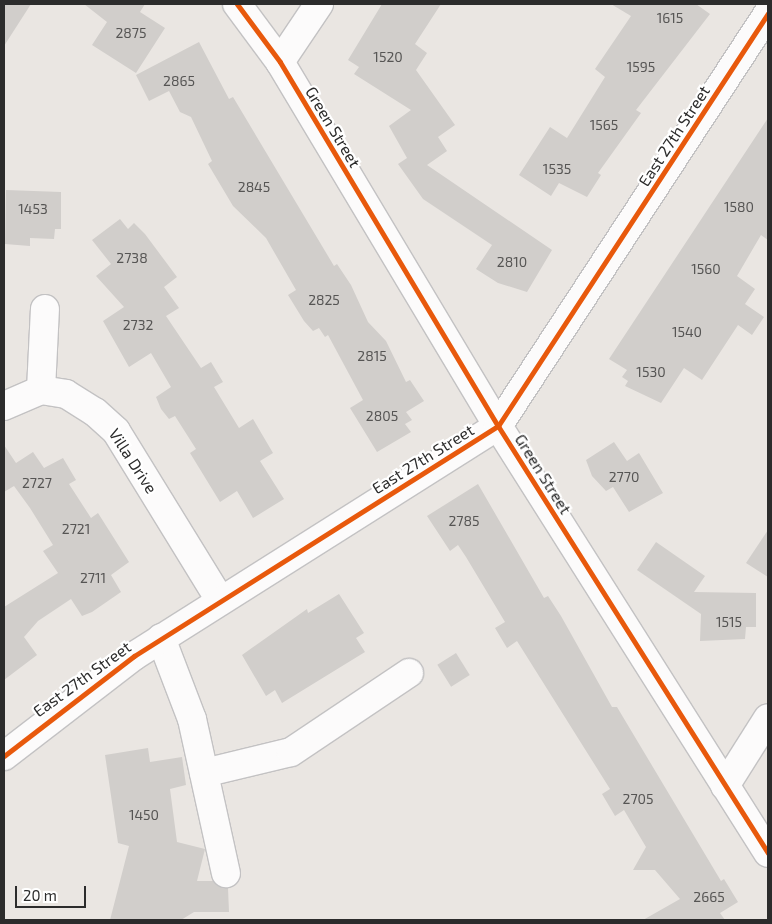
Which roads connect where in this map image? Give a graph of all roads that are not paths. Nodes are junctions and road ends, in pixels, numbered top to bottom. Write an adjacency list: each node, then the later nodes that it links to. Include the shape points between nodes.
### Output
1 (237, 4): 4 (street, Green Street)
2 (319, 4): 4 (street)
3 (768, 14): 8 (street, East 27th Street)
4 (280, 62): 8 (street, Green Street)
5 (45, 309): 6 (street)
6 (41, 390): 7 (street); 9 (street, Villa Drive, via 66,394 116,431)
7 (4, 406)
8 (498, 426): 9 (street, East 27th Street); 15 (street, Green Street)
9 (220, 600): 10 (street, East 27th Street)
10 (160, 638): 13 (street, East 27th Street); 14 (street, via 192,719)
11 (410, 673): 14 (street, via 291,752)
12 (768, 718): 15 (street)
13 (4, 756)
14 (204, 773): 17 (street)
15 (725, 786): 16 (street, Green Street)
16 (768, 853)
17 (226, 873)

